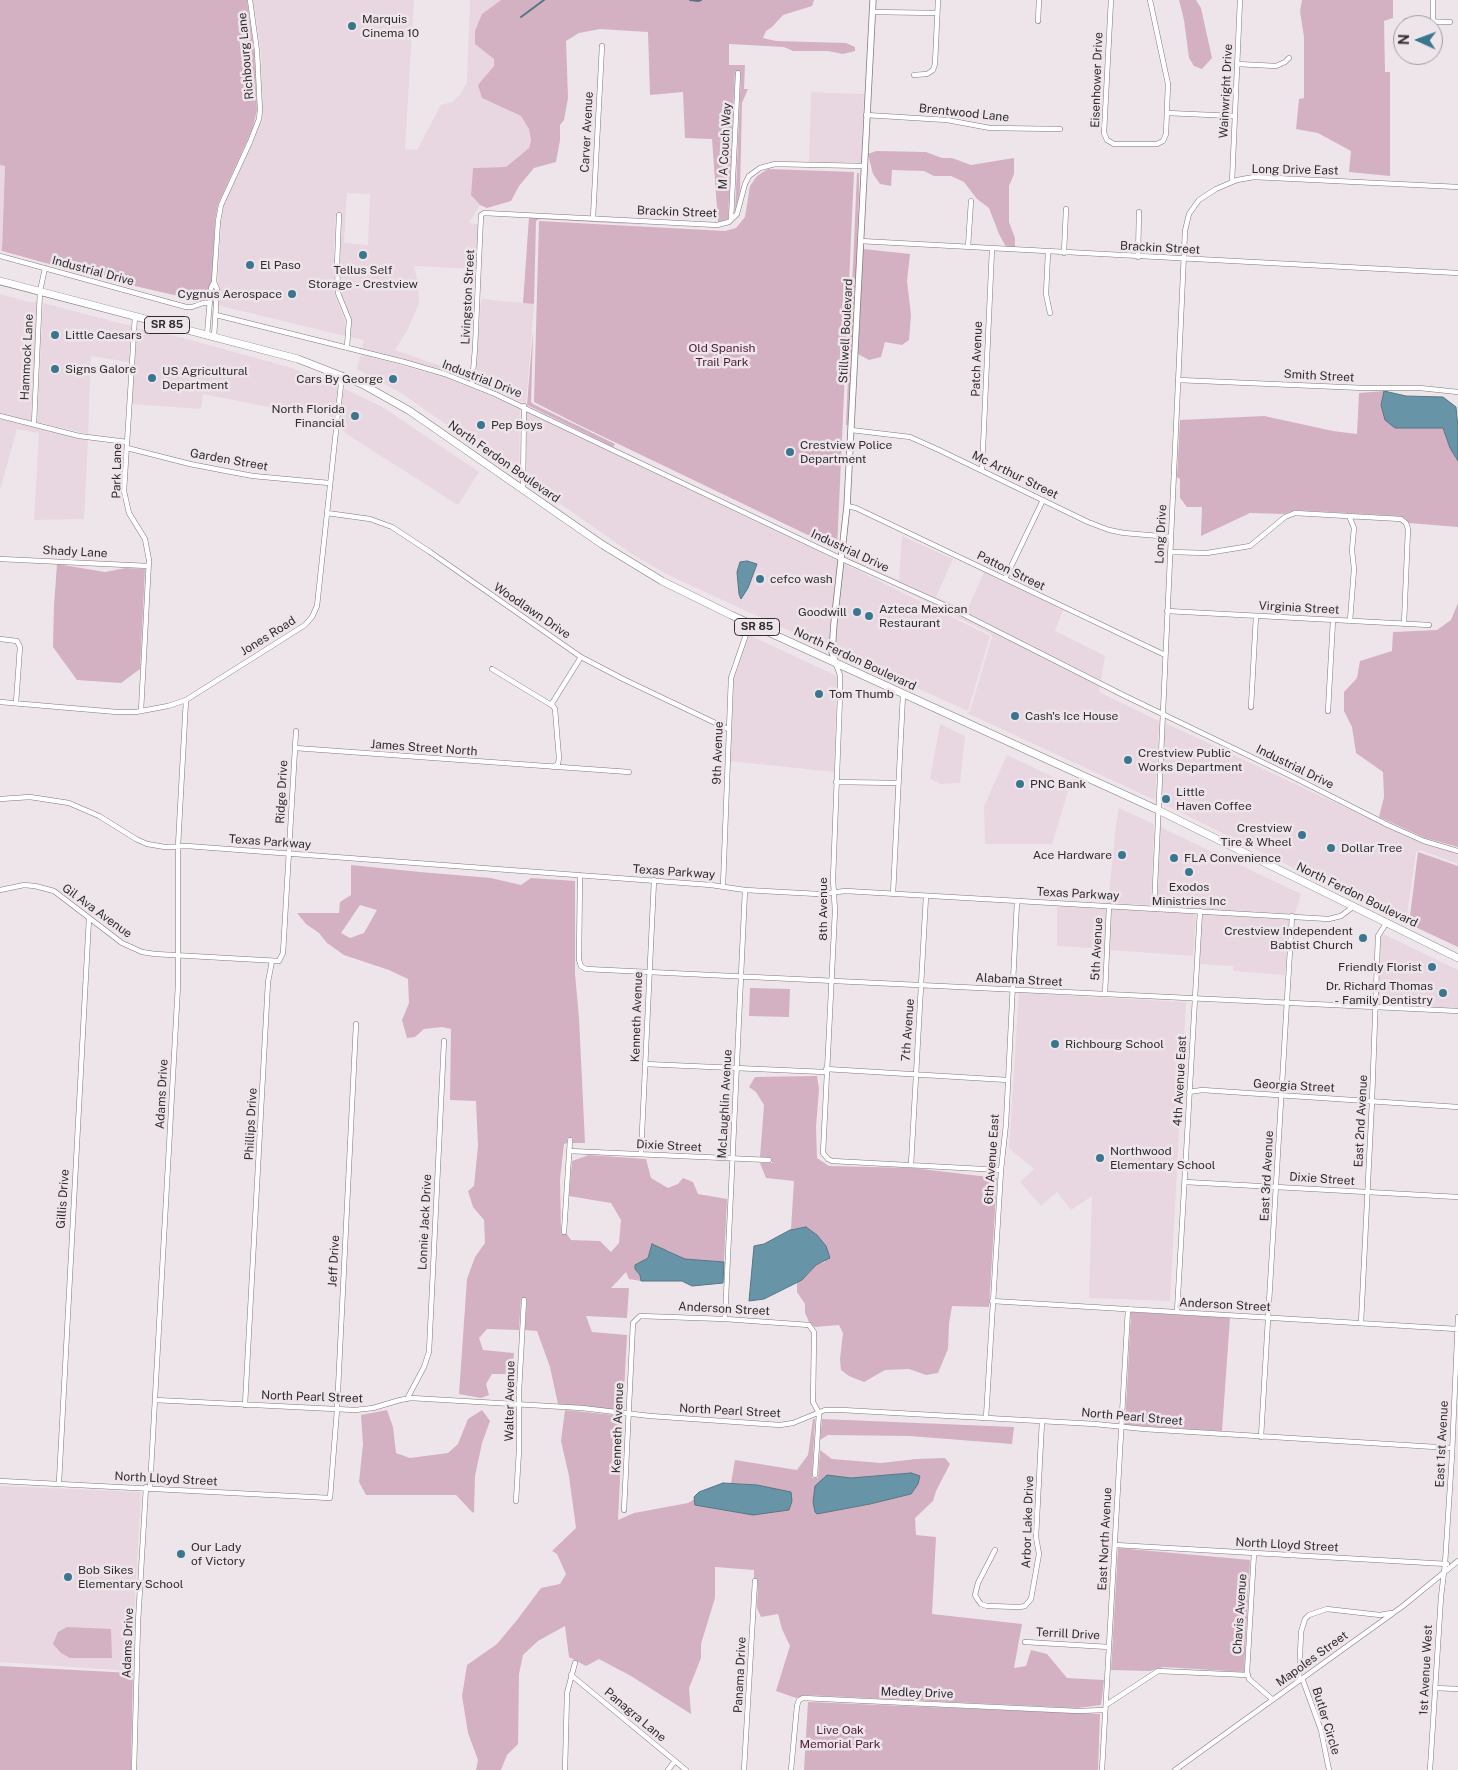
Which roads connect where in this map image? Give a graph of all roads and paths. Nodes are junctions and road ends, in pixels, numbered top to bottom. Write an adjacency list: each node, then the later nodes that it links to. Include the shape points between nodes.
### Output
1 (250, 0): 45 (street, Richbourg Lane, via 258,51 260,110 256,128 221,205)
2 (873, 0): 9 (street, Stillwell Boulevard)
3 (938, 0): 10 (street)
4 (1039, 0): 12 (street)
5 (1111, 0): 20 (street, Eisenhower Drive, via 1104,133 1107,140 1114,144 1157,144 1166,134)
6 (1150, 0): 20 (street, Eisenhower Drive, via 1168,84)
7 (1240, 0): 17 (street, Wainwright Drive)
8 (1433, 0): 11 (street)
9 (872, 12): 10 (street); 21 (street, Stillwell Boulevard)
10 (938, 13): 19 (street, via 933,70)
11 (1433, 15)
12 (1038, 21)
13 (1443, 22): 14 (street)
14 (1450, 22)
15 (602, 46): 31 (street, Carver Avenue)
16 (1289, 58): 17 (street, via 1276,66)
17 (1237, 64): 22 (street, Wainwright Drive)
18 (738, 73): 32 (street, M A Couch Way)
19 (914, 75)
20 (1167, 113): 22 (street)
21 (866, 115): 23 (street, Brentwood Lane, via 947,120 990,128); 24 (street, Stillwell Boulevard)
22 (1234, 116): 25 (street, Wainwright Drive)
23 (1060, 129)
24 (864, 166): 32 (street, Brackin Street, via 775,164 760,168 749,176 739,210); 33 (street, Stillwell Boulevard)
25 (1232, 182): 26 (street, Long Drive East, via 1267,176); 41 (street, Long Drive East, via 1202,198 1192,208 1186,224)
26 (1458, 187)
27 (971, 201): 35 (street)
28 (1066, 209): 38 (street)
29 (1139, 212): 40 (street)
30 (339, 215): 52 (street, via 336,265 338,293 348,320)
31 (592, 218): 32 (street, Brackin Street, via 718,225); 34 (street, Brackin Street, via 484,213 481,215)
32 (731, 220)
33 (860, 241): 35 (street, Brackin Street); 60 (street, Stillwell Boulevard)
34 (481, 242): 55 (street, Livingston Street)
35 (968, 247): 36 (street, Brackin Street)
36 (992, 249): 37 (street, Brackin Street); 63 (street, Patch Avenue)
37 (1048, 252): 38 (street, Brackin Street); 48 (street, via 1046,294)
38 (1064, 253): 40 (street, Brackin Street)
39 (0, 256): 42 (street, Industrial Drive)
40 (1138, 257): 41 (street, Brackin Street)
41 (1184, 259): 43 (street, Brackin Street); 54 (street, Long Drive)
42 (45, 268): 46 (street, Hammock Lane); 47 (street, Industrial Drive, via 186,307)
43 (1458, 273)
44 (0, 281): 46 (main road, North Ferdon Boulevard / SR 85)
45 (214, 282): 47 (street, Richbourg Lane); 49 (street, Richbourg Lane, via 217,289)
46 (40, 291): 50 (main road, North Ferdon Boulevard / SR 85); 59 (street, Hammock Lane)
47 (210, 303): 51 (street, Richbourg Lane)
48 (1050, 313)
49 (216, 315): 51 (street, Richbourg Lane); 52 (street, Industrial Drive)
50 (135, 316): 51 (main road, North Ferdon Boulevard / SR 85); 61 (street, Park Lane)
51 (211, 336): 53 (main road, North Ferdon Boulevard / SR 85, via 298,359)
52 (347, 347): 55 (street, Industrial Drive)
53 (342, 375): 64 (street, Jones Road); 65 (main road, North Ferdon Boulevard / SR 85, via 410,411)
54 (1178, 380): 56 (street, Smith Street, via 1426,388); 70 (street, Long Drive)
55 (472, 384): 57 (street, Industrial Drive)
56 (1458, 392)
57 (524, 406): 65 (street); 73 (street, Industrial Drive)
58 (0, 416): 59 (street)
59 (34, 424): 61 (street, via 79,436)
60 (851, 430): 63 (street, Mc Arthur Street, via 910,438); 67 (street, Stillwell Boulevard)
61 (127, 442): 62 (street, Park Lane)
62 (127, 448): 64 (street, Garden Street, via 253,476); 74 (street, Park Lane, via 125,500 145,539)
63 (982, 470): 66 (street, Mc Arthur Street)
64 (329, 483): 68 (street, Jones Road)
65 (523, 489): 80 (main road, North Ferdon Boulevard / SR 85, via 654,576)
66 (1043, 500): 70 (street, Mc Arthur Street, via 1109,530); 75 (street)
67 (847, 506): 73 (street, Stillwell Boulevard); 75 (street, Patton Street)
68 (327, 513): 85 (street, Woodlawn Drive, via 370,519 392,527); 89 (street, Jones Road, via 317,606 312,617 299,629)
69 (1349, 516): 71 (street, via 1295,513 1284,517 1250,546 1207,553); 79 (street, via 1354,528); 81 (street, via 1399,519 1408,526)
70 (1171, 537): 71 (street, Long Drive)
71 (1170, 552): 76 (street, Long Drive)
72 (0, 559): 74 (street, Shady Lane)
73 (842, 559): 86 (street, Stillwell Boulevard, via 832,652); 96 (street, Industrial Drive, via 953,609)
74 (148, 566): 94 (street, Park Lane)
75 (1005, 579): 84 (street, Patton Street)
76 (1167, 611): 77 (street, Virginia Street); 84 (street, Long Drive)
77 (1256, 616): 78 (street, Virginia Street); 93 (street)
78 (1333, 620): 79 (street, Virginia Street); 95 (street)
79 (1350, 621): 81 (street, Virginia Street)
80 (750, 624): 86 (main road, North Ferdon Boulevard / SR 85); 97 (street, 9th Avenue, via 732,672)
81 (1404, 624): 82 (street, Virginia Street)
82 (1429, 625)
83 (0, 639): 91 (street, via 14,640 20,647)
84 (1166, 655): 96 (street, Long Drive)
85 (581, 657): 92 (street); 97 (street, Woodlawn Drive)
86 (835, 661): 88 (main road, North Ferdon Boulevard / SR 85); 102 (street, 8th Avenue, via 840,675)
87 (492, 669): 92 (street)
88 (904, 694): 103 (street); 105 (main road, North Ferdon Boulevard / SR 85)
89 (186, 700): 94 (street, Jones Road); 106 (street, Adams Drive)
90 (0, 702): 91 (street, Jones Road)
91 (16, 704): 94 (street, Jones Road, via 117,712)
92 (551, 705): 100 (street, via 555,709 559,758)
93 (1251, 707)
94 (141, 710)
95 (1328, 711)
96 (1163, 714): 105 (street, Long Drive); 107 (street, Industrial Drive, via 1388,825)
97 (728, 729): 111 (street, 9th Avenue)
98 (296, 731): 99 (street, Ridge Drive)
99 (295, 748): 100 (street, James Street North); 108 (street, Ridge Drive)
100 (553, 767): 101 (street, James Street North)
101 (629, 772)
102 (836, 782): 103 (street); 114 (street, 8th Avenue)
103 (898, 783): 115 (street)
104 (0, 799): 106 (street, Texas Parkway, via 30,797 68,803 99,816 141,842)
105 (1158, 810): 119 (main road, North Ferdon Boulevard / SR 85); 120 (street, Long Drive)
106 (178, 846): 108 (street, Texas Parkway); 125 (street, Adams Drive)
107 (1458, 851)
108 (289, 853): 109 (street, Texas Parkway); 127 (street, Phillips Drive, via 283,953 278,962)
109 (580, 875): 110 (street, Texas Parkway); 128 (street, Alabama Street, via 580,966 593,970)
110 (654, 880): 111 (street, Texas Parkway); 128 (street, Kenneth Avenue)
111 (723, 886): 113 (street, Texas Parkway)
112 (0, 890): 123 (street, Gil Ava Avenue, via 24,885 46,888)
113 (745, 890): 114 (street, Texas Parkway); 129 (street, McLaughlin Avenue)
114 (833, 892): 115 (street, Texas Parkway); 130 (street, 8th Avenue)
115 (892, 894): 116 (street, Texas Parkway)
116 (926, 896): 117 (street, Texas Parkway); 131 (street, 7th Avenue)
117 (1017, 901): 118 (street, Texas Parkway); 132 (street, 6th Avenue East)
118 (1109, 906): 120 (street, Texas Parkway); 133 (street, 5th Avenue)
119 (1354, 906): 122 (street, Texas Parkway, via 1335,918); 124 (main road, North Ferdon Boulevard / SR 85)
120 (1154, 908): 121 (street, Texas Parkway)
121 (1200, 911): 122 (street, Texas Parkway); 134 (street, 4th Avenue East)
122 (1292, 916): 135 (street, East 3rd Avenue)
123 (89, 918): 125 (street, Gil Ava Avenue, via 135,949); 190 (street, Gillis Drive)
124 (1387, 922): 126 (main road, North Ferdon Boulevard / SR 85); 136 (street, East 2nd Avenue, via 1378,936)
125 (179, 956): 127 (street, Gil Ava Avenue); 175 (street, Adams Drive)
126 (1458, 958)
127 (272, 961): 176 (street, Phillips Drive, via 268,982)
128 (649, 972): 129 (street, Alabama Street); 140 (street, Kenneth Avenue)
129 (741, 977): 130 (street, Alabama Street); 141 (street, McLaughlin Avenue)
130 (830, 981): 131 (street, Alabama Street); 142 (street, 8th Avenue)
131 (921, 985): 132 (street, Alabama Street); 143 (street, 7th Avenue)
132 (1013, 990): 133 (street, Alabama Street); 144 (street, 6th Avenue East)
133 (1105, 994): 134 (street, Alabama Street)
134 (1194, 998): 135 (street, Alabama Street); 145 (street, 4th Avenue East)
135 (1286, 1003): 136 (street, Alabama Street); 146 (street, East 3rd Avenue)
136 (1375, 1007): 137 (street, Alabama Street); 147 (street, East 2nd Avenue)
137 (1458, 1011)
138 (356, 1024): 178 (street, Jeff Drive)
139 (444, 1041): 174 (street, Lonnie Jack Drive, via 429,1345 424,1367)
140 (646, 1064): 141 (street); 151 (street, Kenneth Avenue)
141 (737, 1068): 142 (street); 152 (street, McLaughlin Avenue)
142 (826, 1070): 143 (street); 154 (street, 8th Avenue, via 822,1144 825,1157 832,1161)
143 (915, 1074): 144 (street); 154 (street, 7th Avenue)
144 (1008, 1080): 155 (street, 6th Avenue East)
145 (1189, 1092): 146 (street, Georgia Street); 156 (street, 4th Avenue East)
146 (1281, 1095): 147 (street, Georgia Street); 157 (street, East 3rd Avenue)
147 (1372, 1101): 148 (street, Georgia Street); 158 (street, East 2nd Avenue)
148 (1458, 1107)
149 (570, 1140): 150 (street)
150 (569, 1151): 151 (street, Dixie Street); 160 (street)
151 (641, 1154): 152 (street, Dixie Street)
152 (732, 1159): 153 (street, Dixie Street); 168 (street, McLaughlin Avenue)
153 (769, 1160)
154 (910, 1165): 155 (street)
155 (1000, 1170): 162 (street, 6th Avenue East)
156 (1185, 1182): 157 (street, Dixie Street); 164 (street, 4th Avenue East)
157 (1276, 1186): 158 (street, Dixie Street); 166 (street, East 3rd Avenue)
158 (1367, 1192): 159 (street, Dixie Street); 169 (street, East 2nd Avenue)
159 (1458, 1197)
160 (564, 1232)
161 (524, 1300): 177 (street, Walter Avenue)
162 (992, 1301): 163 (street, Anderson Street); 181 (street, 6th Avenue East)
163 (1128, 1309): 164 (street, Anderson Street); 183 (street, East North Avenue)
164 (1177, 1312): 166 (street, Anderson Street)
165 (1458, 1316): 170 (street, East 1st Avenue)
166 (1268, 1317): 169 (street, Anderson Street); 184 (street, East 3rd Avenue)
167 (636, 1318): 168 (street, Anderson Street, via 646,1315); 180 (street, Kenneth Avenue, via 633,1323)
168 (725, 1319): 179 (street, Anderson Street, via 805,1323 811,1326 814,1336 813,1402)
169 (1361, 1323): 170 (street, Anderson Street)
170 (1457, 1329): 171 (street, East 1st Avenue)
171 (1457, 1341): 172 (street, East 1st Avenue)
172 (1454, 1389): 173 (street); 185 (street, East 1st Avenue)
173 (1458, 1394)
174 (407, 1399): 177 (street, North Pearl Street); 178 (street, North Pearl Street, via 362,1410)
175 (155, 1400): 176 (street, North Pearl Street); 191 (street, Adams Drive)
176 (245, 1405): 178 (street, North Pearl Street)
177 (520, 1405): 180 (street, North Pearl Street); 193 (street, Walter Avenue)
178 (337, 1410): 192 (street, Jeff Drive)
179 (819, 1413): 180 (street, North Pearl Street, via 780,1425); 181 (street, North Pearl Street, via 842,1410); 188 (street)
180 (629, 1414): 194 (street, Kenneth Avenue)
181 (986, 1418): 182 (street, North Pearl Street)
182 (1042, 1421): 183 (street, North Pearl Street); 196 (street, Arbor Lake Drive, via 1036,1537 1039,1554 1031,1598 1025,1606 987,1606 981,1604 975,1595)
183 (1121, 1427): 184 (street, North Pearl Street); 195 (street, East North Avenue)
184 (1261, 1437): 185 (street, North Pearl Street)
185 (1452, 1448): 187 (street, East 1st Avenue)
186 (1458, 1450): 187 (street)
187 (1452, 1454): 198 (street, East 1st Avenue)
188 (815, 1476)
189 (0, 1480): 190 (street, North Lloyd Street)
190 (58, 1482): 191 (street, North Lloyd Street)
191 (148, 1488): 192 (street, North Lloyd Street); 214 (street, Adams Drive, via 138,1630)
192 (330, 1498)
193 (516, 1501)
194 (624, 1510)
195 (1115, 1545): 197 (street, North Lloyd Street); 204 (street, East North Avenue)
196 (995, 1550)
197 (1254, 1554): 198 (street, North Lloyd Street); 207 (street, Chavis Avenue)
198 (1445, 1564): 199 (street, North Lloyd Street); 200 (street, East 1st Avenue)
199 (1456, 1564): 200 (street, Mapoles Street)
200 (1444, 1572): 202 (street, Mapoles Street); 209 (street, 1st Avenue West)
201 (755, 1581): 218 (street, Panama Drive)
202 (1393, 1613): 208 (street, Mapoles Street); 208 (street, via 1380,1615 1327,1609 1309,1615 1301,1632)
203 (1025, 1642): 204 (street, Terrill Drive)
204 (1109, 1647): 212 (street, East North Avenue)
205 (575, 1663): 206 (street)
206 (571, 1675): 213 (street, Panagra Lane); 215 (street, via 566,1704)
207 (1248, 1675): 211 (street); 212 (street, via 1158,1671)
208 (1300, 1679): 211 (street, Mapoles Street); 222 (street, Butler Circle, via 1321,1730)
209 (1435, 1688): 210 (street); 223 (street, 1st Avenue West)
210 (1458, 1689)
211 (1272, 1699): 221 (street, Mapoles Street)
212 (1106, 1708): 219 (street, Medley Drive, via 1059,1710 803,1698 797,1706); 220 (street, East North Avenue)
213 (675, 1761): 216 (street); 217 (street, Panagra Lane)
214 (134, 1770)
215 (565, 1770)
216 (668, 1770)
217 (686, 1770)
218 (744, 1770)
219 (791, 1770)
220 (1102, 1770)
221 (1175, 1770)
222 (1329, 1770)
223 (1430, 1770)

